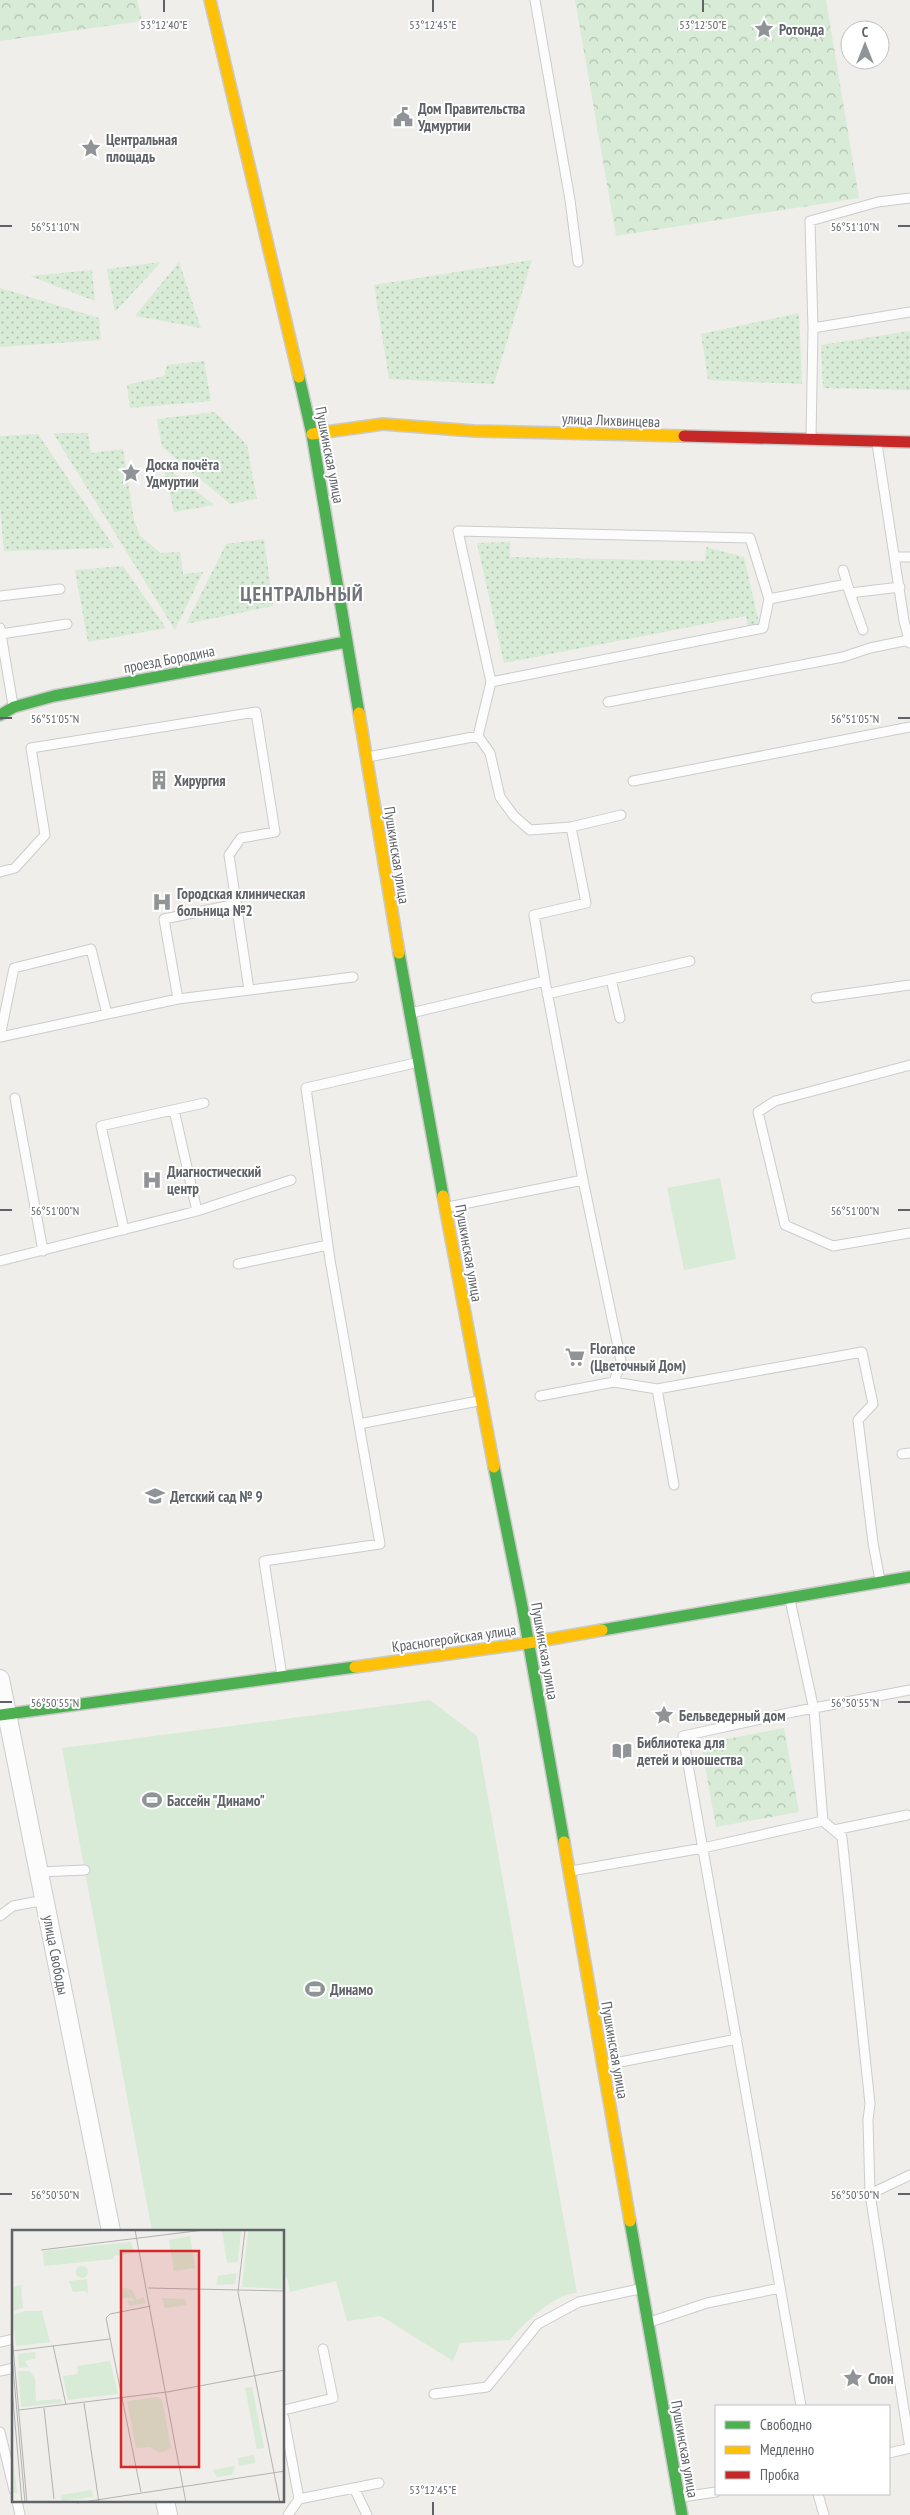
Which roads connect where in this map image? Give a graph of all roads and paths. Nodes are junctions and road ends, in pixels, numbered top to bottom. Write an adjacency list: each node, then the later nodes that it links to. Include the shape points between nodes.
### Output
1 (210, 0): 7 (main road, Пушкинская улица)
2 (535, 0): 4 (lane)
3 (910, 198): 6 (lane, via 878,202 810,221)
4 (578, 262)
5 (910, 312): 6 (lane)
6 (813, 328): 8 (lane)
7 (312, 434): 8 (main road, улица Лихвинцева, via 383,424 474,431); 22 (main road, Пушкинская улица)
8 (811, 440): 9 (main road, улица Лихвинцева)
9 (877, 441): 10 (main road, улица Лихвинцева); 11 (lane)
10 (910, 442)
11 (896, 557): 12 (lane); 14 (lane)
12 (910, 557)
13 (843, 570): 16 (lane)
14 (900, 587): 16 (lane); 23 (lane)
15 (60, 589): 17 (lane)
16 (850, 593): 18 (lane, via 847,584); 20 (lane)
17 (0, 596)
18 (769, 599): 24 (lane, via 763,628); 24 (lane, via 750,538 458,531)
19 (67, 624): 21 (lane)
20 (863, 630)
21 (0, 631): 26 (lane)
22 (346, 642): 26 (main road, проезд Бородина, via 54,696); 30 (main road, Пушкинская улица)
23 (910, 642): 25 (lane)
24 (491, 682): 29 (lane)
25 (608, 702)
26 (14, 707): 27 (main road, проезд Бородина)
27 (0, 715)
28 (910, 727): 31 (lane)
29 (478, 736): 30 (lane); 33 (lane, via 490,753 500,797 514,816 530,830)
30 (366, 758): 45 (main road, Пушкинская улица)
31 (633, 781)
32 (621, 815): 33 (lane)
33 (571, 827): 39 (lane, via 586,902 534,915)
34 (0, 872): 35 (lane, via 15,868 45,834 31,748 256,712 276,832 241,838 229,855)
35 (237, 904): 41 (lane); 44 (lane, via 164,919)
36 (690, 961): 38 (lane)
37 (353, 976): 41 (lane)
38 (611, 979): 42 (lane); 47 (lane)
39 (545, 982): 42 (lane); 45 (lane)
40 (910, 985): 43 (lane)
41 (249, 990): 44 (lane)
42 (547, 994): 55 (lane)
43 (816, 998)
44 (178, 999): 46 (lane)
45 (409, 1013): 49 (main road, Пушкинская улица)
46 (107, 1014): 48 (lane); 48 (lane, via 90,949 14,968)
47 (620, 1018)
48 (0, 1037)
49 (418, 1062): 56 (main road, Пушкинская улица); 60 (lane, via 306,1088)
50 (910, 1065): 59 (lane, via 775,1100 758,1112 785,1225 833,1246)
51 (15, 1098): 61 (lane)
52 (204, 1103): 53 (lane)
53 (174, 1110): 57 (lane); 58 (lane, via 101,1126)
54 (291, 1180): 57 (lane)
55 (584, 1180): 56 (lane); 64 (lane, via 621,1361)
56 (446, 1208): 67 (main road, Пушкинская улица)
57 (197, 1211): 58 (lane)
58 (124, 1230): 61 (lane)
59 (910, 1234)
60 (328, 1245): 63 (lane); 68 (lane)
61 (43, 1251): 62 (lane)
62 (0, 1262)
63 (238, 1264)
64 (614, 1382): 65 (lane); 66 (lane)
65 (657, 1389): 69 (lane); 71 (lane, via 862,1352 873,1404 858,1420)
66 (540, 1396)
67 (481, 1400): 68 (lane); 73 (main road, Пушкинская улица)
68 (359, 1424): 74 (lane, via 380,1544 264,1561)
69 (674, 1485)
70 (910, 1577): 71 (main road, Красногеройская улица)
71 (880, 1582): 72 (main road, Красногеройская улица)
72 (789, 1598): 73 (main road, Красногеройская улица); 77 (lane)
73 (528, 1643): 74 (main road, Красногеройская улица); 85 (main road, Пушкинская улица)
74 (282, 1676): 78 (main road, Красногеройская улица)
75 (0, 1679): 78 (street, улица Свободы)
76 (910, 1690): 77 (lane)
77 (814, 1710): 80 (lane); 82 (lane, via 683,1736)
78 (4, 1714): 84 (street, улица Свободы)
79 (907, 1815): 81 (lane)
80 (823, 1821): 81 (lane); 82 (lane)
81 (834, 1830): 91 (lane, via 842,1836 870,2104)
82 (703, 1848): 85 (lane); 88 (lane)
83 (86, 1870): 84 (lane)
84 (39, 1872): 86 (street, улица Свободы)
85 (568, 1872): 89 (main road, Пушкинская улица)
86 (44, 1900): 87 (lane, via 13,1906); 92 (street, улица Свободы)
87 (0, 1917)
88 (737, 2040): 89 (lane); 94 (lane)
89 (603, 2065): 93 (main road, Пушкинская улица)
90 (910, 2175): 91 (lane)
91 (870, 2194): 102 (lane)
92 (111, 2230)
93 (642, 2288): 95 (main road, Пушкинская улица); 97 (lane, via 579,2302 538,2324 487,2387)
94 (780, 2288): 95 (lane, via 702,2305); 98 (lane)
95 (648, 2322): 111 (main road, Пушкинская улица)
96 (323, 2349): 99 (lane, via 333,2398)
97 (434, 2394)
98 (801, 2405)
99 (285, 2410)
100 (285, 2429): 103 (lane)
101 (0, 2432): 105 (lane)
102 (910, 2448): 104 (lane)
103 (287, 2452): 110 (lane)
104 (890, 2453)
105 (12, 2482)
106 (379, 2483): 107 (lane)
107 (354, 2488): 110 (lane); 117 (lane)
108 (715, 2492): 111 (lane)
109 (818, 2495): 119 (lane)
110 (299, 2498): 116 (lane)
111 (679, 2498): 118 (main road, Пушкинская улица)
112 (16, 2502): 114 (lane)
113 (165, 2502): 115 (street)
114 (20, 2515)
115 (168, 2515)
116 (288, 2515)
117 (367, 2515)
118 (682, 2515)
119 (824, 2515)

